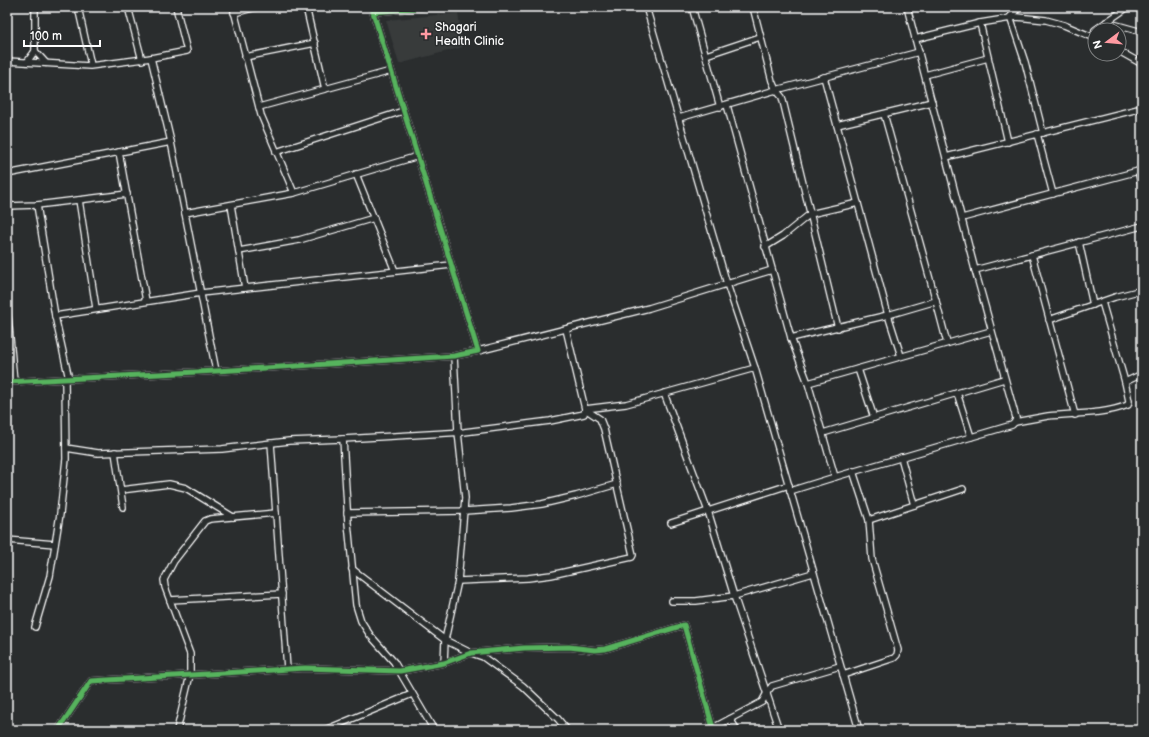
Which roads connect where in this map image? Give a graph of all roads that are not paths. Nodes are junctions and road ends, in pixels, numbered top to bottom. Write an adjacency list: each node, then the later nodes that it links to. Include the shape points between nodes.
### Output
1 (35, 7): 25 (street)
2 (78, 7): 37 (street)
3 (128, 7): 32 (street)
4 (176, 7): 30 (street, via 187,51)
5 (257, 7): 15 (street)
6 (306, 7): 24 (street)
7 (425, 7): 14 (street)
8 (646, 7): 50 (street)
9 (692, 7): 27 (street)
10 (753, 7): 22 (street)
11 (907, 7): 23 (street)
12 (1019, 7): 16 (street)
13 (1128, 7): 17 (street)
14 (372, 9): 38 (street)
15 (233, 10): 29 (street)
16 (1010, 17): 18 (street); 21 (street, via 1046,20); 52 (street, via 1025,62)
17 (1106, 22)
18 (980, 24): 23 (street); 31 (street)
19 (1127, 28): 20 (street)
20 (1142, 32)
21 (1087, 35)
22 (760, 37): 27 (street); 42 (street)
23 (915, 39): 26 (street)
24 (315, 43): 29 (street); 41 (street)
25 (35, 51): 34 (street); 35 (street)
26 (918, 52): 39 (street); 40 (street)
27 (706, 55): 46 (street)
28 (1127, 56): 36 (street)
29 (246, 57): 45 (street)
30 (151, 58): 32 (street); 53 (street)
31 (988, 58): 39 (street); 54 (street)
32 (142, 60): 37 (street)
33 (7, 61): 34 (street)
34 (27, 62): 35 (street)
35 (46, 63): 37 (street)
36 (1142, 64)
37 (91, 65)
38 (391, 71): 41 (street); 48 (street)
39 (925, 75): 43 (street)
40 (824, 78): 42 (street); 51 (street)
41 (326, 89): 45 (street)
42 (776, 90): 44 (street); 72 (street, via 782,97)
43 (932, 102): 49 (street); 58 (street)
44 (727, 105): 46 (street); 77 (street)
45 (259, 107): 56 (street)
46 (720, 107): 50 (street)
47 (1142, 108): 52 (street)
48 (403, 110): 56 (street); 57 (street)
49 (884, 114): 51 (street); 89 (street)
50 (679, 118): 84 (street)
51 (837, 125): 67 (street)
52 (1040, 134): 54 (street); 65 (street)
53 (171, 142): 55 (street); 71 (street)
54 (1008, 142): 58 (street)
55 (119, 152): 60 (street); 64 (street)
56 (276, 152): 63 (street)
57 (418, 156): 61 (street); 80 (street)
58 (946, 157): 74 (street)
59 (1140, 171): 62 (street); 65 (street)
60 (7, 174)
61 (356, 174): 63 (street); 73 (street)
62 (1142, 187)
63 (294, 193): 69 (street)
64 (127, 194): 66 (street); 88 (street)
65 (1053, 194): 74 (street)
66 (79, 200): 68 (street); 93 (street)
67 (858, 203): 72 (street); 94 (street)
68 (37, 205): 70 (street); 95 (street)
69 (231, 205): 71 (street); 78 (street)
70 (7, 206)
71 (185, 213): 87 (street)
72 (810, 214): 77 (street); 97 (street)
73 (374, 218): 78 (street, via 298,240); 83 (street)
74 (962, 218): 82 (street)
75 (1142, 226): 76 (street)
76 (1079, 242): 79 (street); 92 (street)
77 (765, 247): 81 (street)
78 (239, 251): 85 (street)
79 (1032, 255): 82 (street); 96 (street)
80 (451, 265): 83 (street); 102 (street)
81 (772, 270): 84 (street); 100 (street)
82 (975, 270): 99 (street)
83 (395, 271): 85 (street)
84 (726, 284): 98 (street); 105 (street)
85 (245, 288): 87 (street)
86 (1142, 290): 90 (street)
87 (201, 293): 88 (street); 107 (street)
88 (146, 301): 93 (street)
89 (936, 301): 94 (street); 101 (street)
90 (1102, 302): 92 (street); 113 (street)
91 (7, 305): 111 (street)
92 (1093, 305): 96 (street)
93 (96, 308): 95 (street)
94 (888, 315): 97 (street); 104 (street)
95 (56, 316): 109 (street)
96 (1049, 320): 118 (street)
97 (838, 328): 100 (street)
98 (566, 329): 102 (street); 117 (street)
99 (991, 331): 101 (street); 110 (street)
100 (791, 338): 114 (street)
101 (947, 343): 104 (street)
102 (478, 351): 103 (street)
103 (454, 356): 107 (street); 121 (street)
104 (901, 356): 106 (street)
105 (755, 368): 115 (street); 132 (street)
106 (858, 369): 114 (street); 119 (street)
107 (216, 371): 109 (street)
108 (1142, 374): 113 (street)
109 (67, 379): 111 (street); 126 (street)
110 (1004, 379): 116 (street); 120 (street, via 1016,418)
111 (14, 381): 112 (street)
112 (7, 382)
113 (1125, 382): 118 (street, via 1128,406)
114 (808, 383): 122 (street)
115 (664, 393): 117 (street, via 626,404); 138 (street)
116 (957, 393): 119 (street); 123 (street)
117 (585, 409): 121 (street, via 584,414 550,421); 131 (street, via 600,419)
118 (1075, 415): 120 (street, via 1048,416)
119 (874, 418): 122 (street)
120 (1014, 422): 123 (street, via 1012,425)
121 (458, 432): 124 (street); 137 (street)
122 (823, 433): 130 (street)
123 (971, 437): 128 (street)
124 (343, 439): 125 (street); 140 (street)
125 (271, 443): 127 (street, via 222,449); 139 (street)
126 (66, 448): 127 (street, via 98,453); 145 (street)
127 (115, 452): 133 (street)
128 (901, 457): 129 (street); 135 (street)
129 (853, 472): 130 (street); 142 (street)
130 (835, 477): 132 (street)
131 (617, 484): 137 (street, via 542,504); 148 (street, via 632,556 528,578)
132 (789, 488): 138 (street); 147 (street)
133 (121, 490): 136 (street); 141 (street, via 169,484 186,488)
134 (963, 490): 135 (street)
135 (914, 505): 142 (street)
136 (123, 507)
137 (464, 511): 140 (street); 148 (street)
138 (708, 511): 143 (street); 150 (street)
139 (276, 513): 141 (street); 149 (street)
140 (347, 513): 146 (street)
141 (233, 517): 151 (street, via 205,521 174,561 164,580 164,587)
142 (869, 520): 160 (street, via 872,559 898,650 894,658)
143 (671, 523)
144 (7, 540): 145 (street)
145 (55, 544): 153 (street, via 50,576)
146 (352, 569): 154 (street); 159 (street, via 356,605 361,621)
147 (813, 573): 150 (street); 157 (street)
148 (458, 581): 154 (street)
149 (282, 594): 151 (street); 158 (street)
150 (734, 596): 152 (street); 162 (street)
151 (170, 600): 161 (street, via 190,654)
152 (672, 601)
153 (35, 627)
154 (445, 640): 155 (street); 156 (street)
155 (471, 654): 156 (street); 165 (street, via 524,648 605,649 684,625); 170 (street, via 483,657 523,686)
156 (444, 663): 159 (street)
157 (840, 666): 160 (street); 162 (street, via 772,686)
158 (287, 669): 159 (street); 161 (street)
159 (400, 671): 163 (street)
160 (842, 675): 173 (street)
161 (190, 676): 166 (street, via 91,681); 167 (street)
162 (767, 693): 164 (street, via 762,702); 172 (street)
163 (412, 694): 168 (street); 169 (street)
164 (730, 719): 165 (street); 171 (street)
165 (711, 729)
166 (58, 730)
167 (177, 730)
168 (325, 730)
169 (434, 730)
170 (567, 730)
171 (737, 730)
172 (779, 730)
173 (859, 730)

